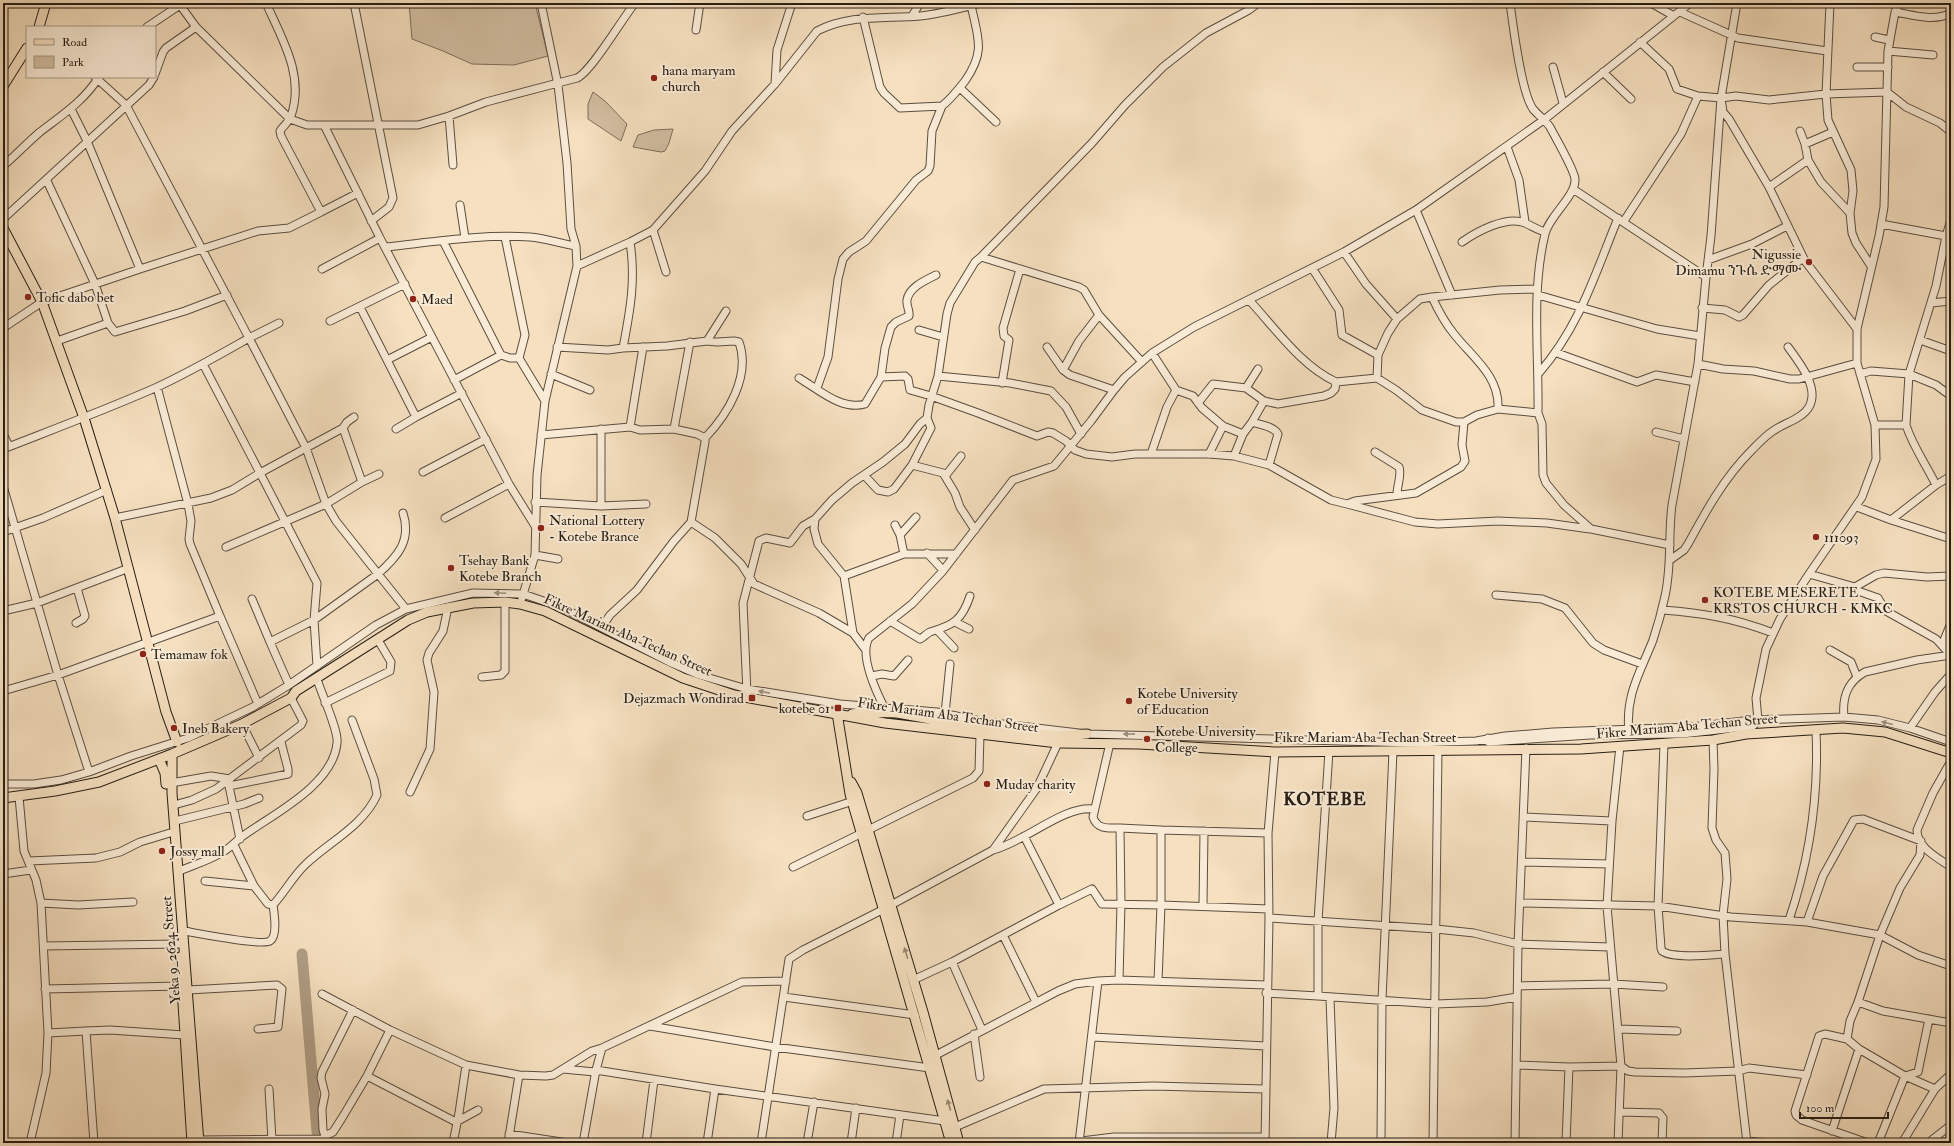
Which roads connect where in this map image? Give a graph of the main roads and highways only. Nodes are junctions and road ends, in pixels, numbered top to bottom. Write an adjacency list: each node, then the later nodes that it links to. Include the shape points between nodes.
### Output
1 (46, 3): 2 (main road)
2 (39, 26)
3 (26, 50): 4 (main road)
4 (3, 86)
5 (3, 228): 9 (main road, via 42,302 84,418 129,568 166,712)
6 (841, 714): 7 (main road, via 897,714 1027,733 1059,736); 10 (main road, Fikre Mariam Aba Techan Street, via 885,723 1058,743 1110,743 1275,752); 12 (main road, Fikre Mariam Aba Techan Street, via 682,678 545,611 505,602 473,602 427,612 408,620 296,691 291,698 242,724); 15 (main road)
7 (1087, 734)
8 (1488, 740): 10 (main road)
9 (177, 742)
10 (1476, 750): 11 (main road, Fikre Mariam Aba Techan Street, via 1581,749 1843,728 1885,732)
11 (1951, 753)
12 (172, 754): 13 (main road, Fikre Mariam Aba Techan Street); 14 (main road, Yeka 9_2624 Street)
13 (159, 759): 14 (main road, Yeka 9_2624 Street); 16 (main road, Fikre Mariam Aba Techan Street, via 99,782)
14 (168, 773): 19 (main road, Yeka 9_2624 Street, via 174,902); 19 (main road, Yeka 9_2624 Street, via 174,805 184,931)
15 (848, 778): 17 (main road, via 853,801); 17 (main road, via 856,793)
16 (3, 798)
17 (865, 832): 18 (main road)
18 (888, 907): 20 (main road, one-way to 18, via 914,980); 20 (main road, via 915,1015)
19 (184, 988): 21 (main road, Yeka 9_2624 Street); 21 (main road, Yeka 9_2624 Street, via 184,1035)
20 (925, 1035): 22 (main road, via 930,1068); 23 (main road, one-way to 20, via 936,1055)
21 (197, 1142)
22 (951, 1143)
23 (959, 1143)

